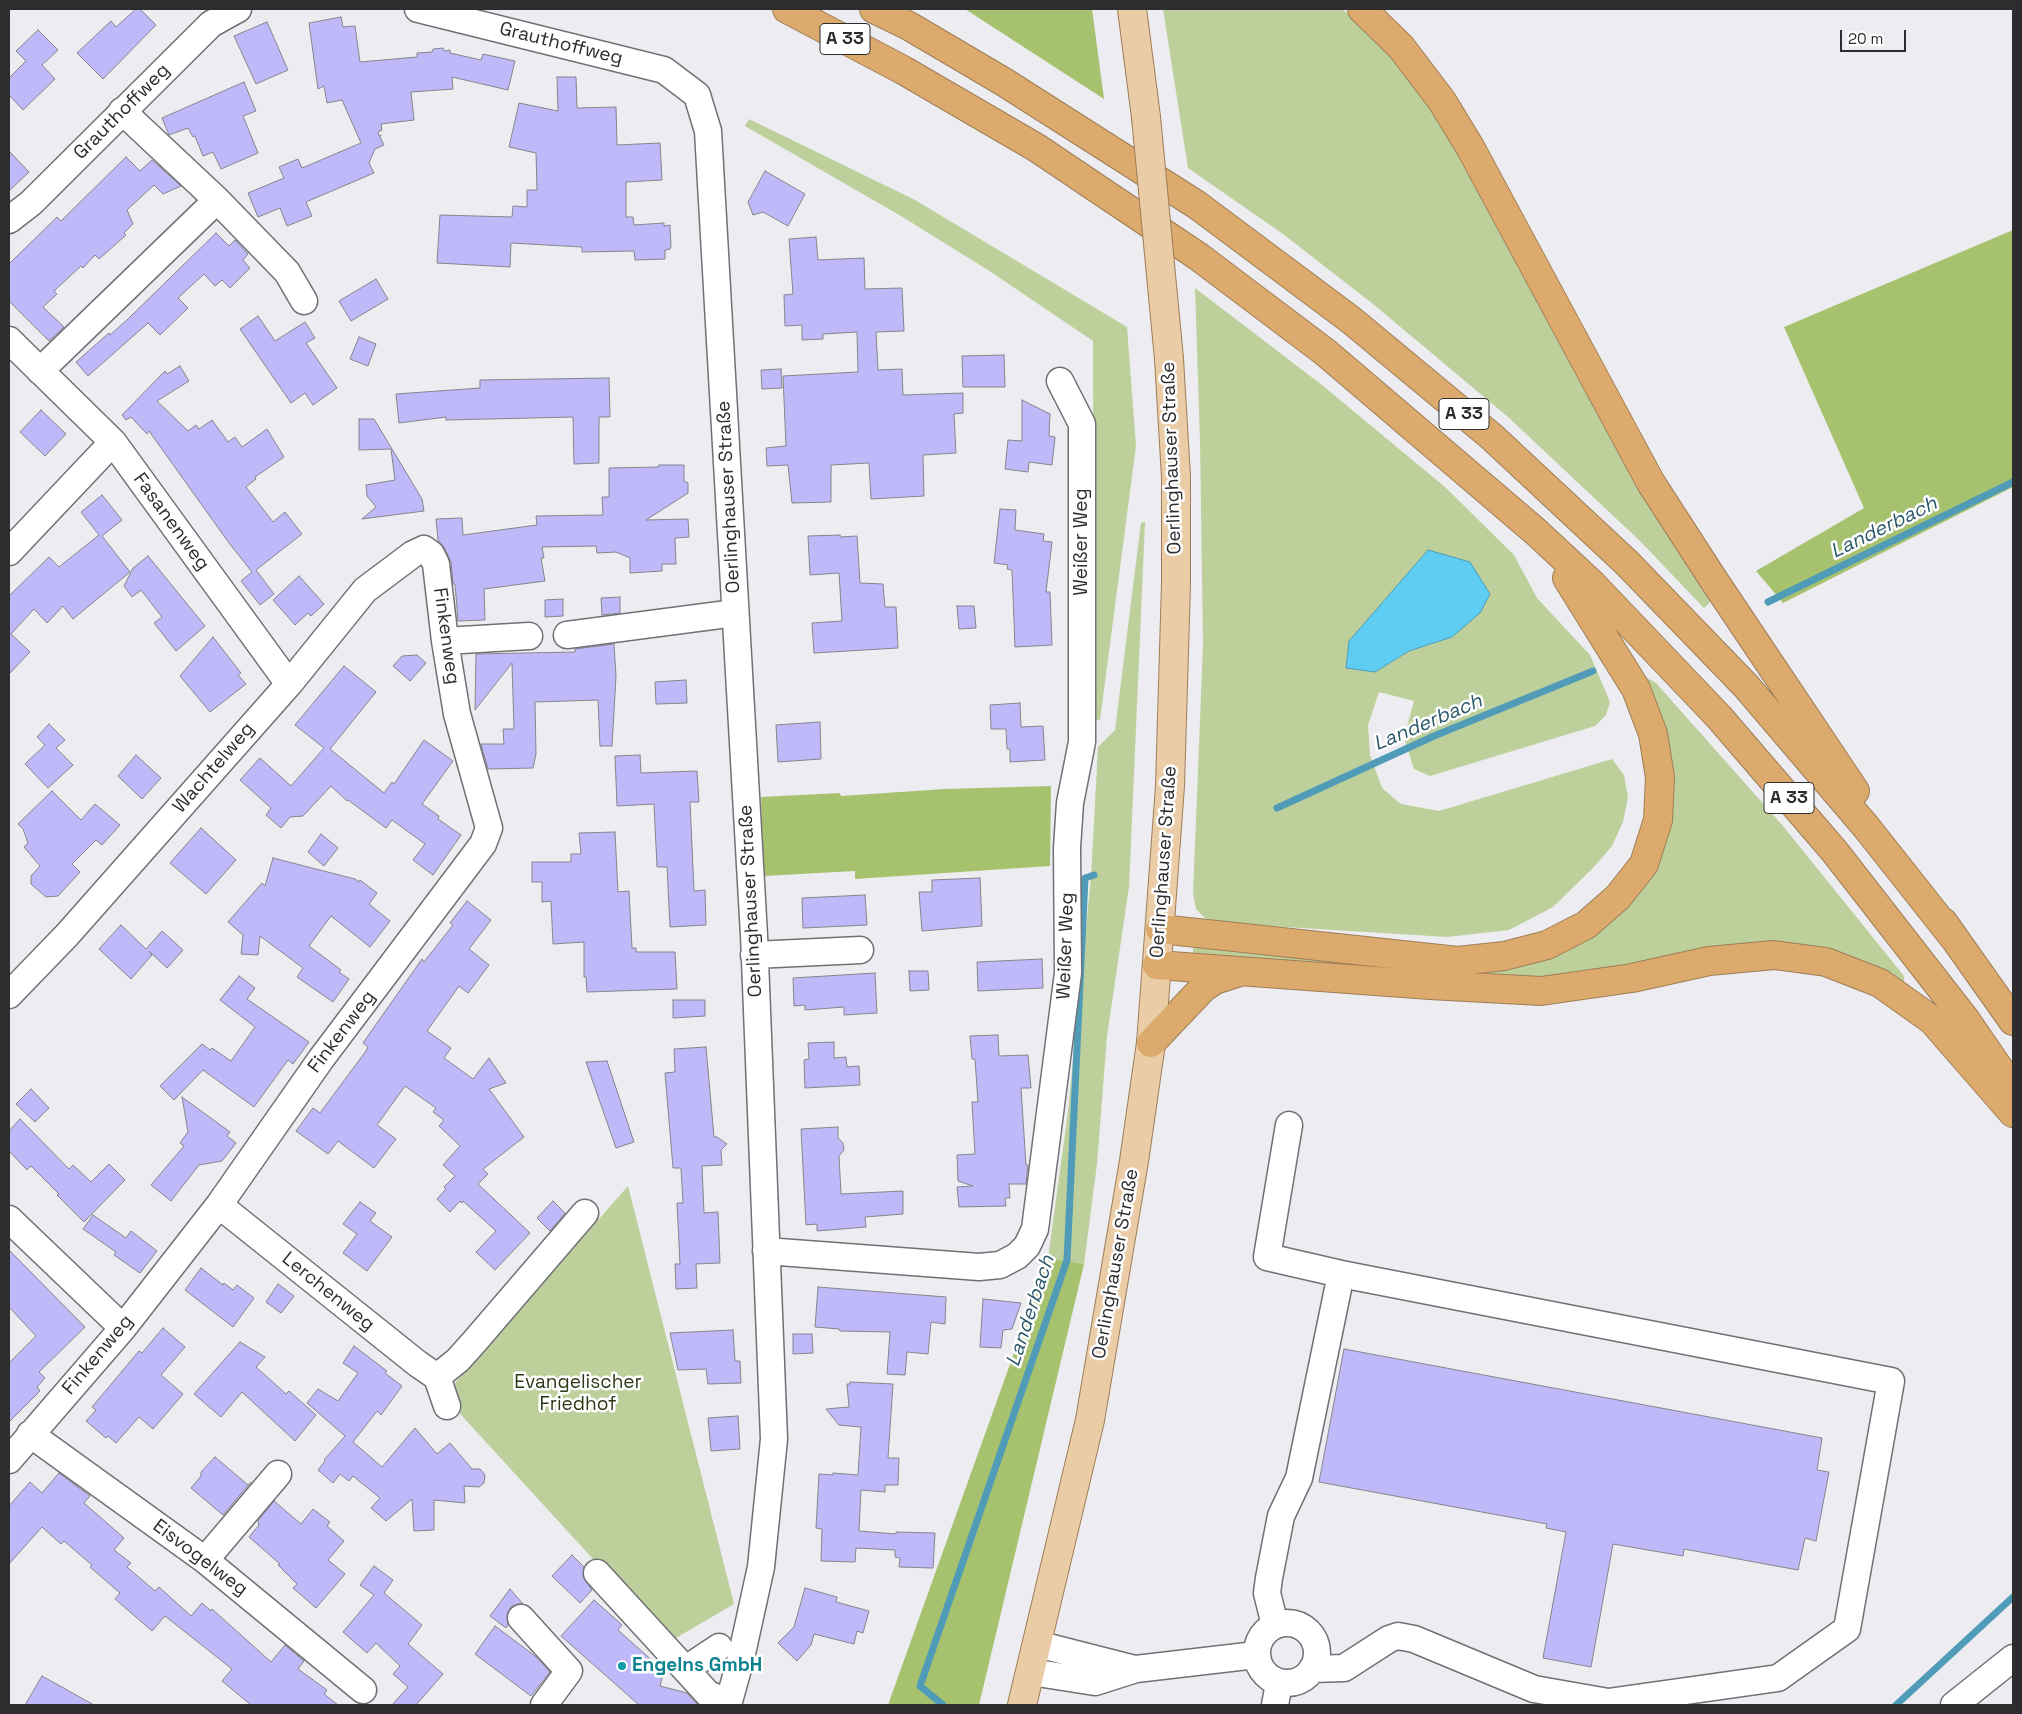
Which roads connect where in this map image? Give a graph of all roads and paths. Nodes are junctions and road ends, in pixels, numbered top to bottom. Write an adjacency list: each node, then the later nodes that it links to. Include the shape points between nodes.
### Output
1 (238, 9): 8 (street, Grauthoffweg, via 211,24)
2 (418, 9): 7 (street, Grauthoffweg, via 664,70)
3 (787, 9): 16 (highway, A 33, via 903,70 1037,148 1199,257 1324,352)
4 (874, 9): 25 (highway, A 33, via 1004,82 1197,205 1351,320 1492,437 1627,563 1746,686 1868,828)
5 (1132, 9): 24 (main road, Oerlinghauser Straße, bridge, via 1146,117 1169,359 1176,477 1170,786)
6 (1362, 9): 25 (highway, via 1401,47 1442,101 1651,483)
7 (697, 95): 19 (street, Oerlinghauser Straße, via 708,131)
8 (122, 110): 9 (street); 10 (street, Grauthoffweg, via 31,203)
9 (217, 200): 11 (street, via 287,272); 13 (street)
10 (9, 220)
11 (304, 301)
12 (9, 340): 13 (street, Fasanenweg)
13 (40, 371): 15 (street, Fasanenweg)
14 (1060, 381): 39 (street, Weißer Weg, via 1082,424 1082,742 1070,803 1067,848 1068,973 1035,1229 1027,1246 1017,1256 1000,1264 979,1267)
15 (112, 442): 18 (street); 23 (street, Fasanenweg)
16 (1535, 531): 24 (highway, via 1582,598 1636,689 1653,734 1660,777 1658,820 1644,864 1618,898 1586,925 1548,945 1504,956 1458,961); 33 (highway, A 33, via 1592,584 1719,717 1835,852 1965,1019)
17 (424, 549): 22 (street, Finkenweg, via 436,564); 23 (street, Wachtelweg, via 365,590)
18 (9, 552)
19 (735, 613): 20 (street); 27 (street, Oerlinghauser Straße)
20 (566, 635)
21 (529, 636): 22 (street)
22 (445, 641): 36 (street, Finkenweg, via 457,714 489,828 483,844 321,1059)
23 (289, 684): 30 (street, Wachtelweg, via 67,935)
24 (1160, 929): 28 (main road, Oerlinghauser Straße)
25 (1954, 938): 31 (highway, A 33)
26 (860, 950): 27 (street)
27 (754, 955): 39 (street, Oerlinghauser Straße)
28 (1157, 965): 29 (highway); 32 (main road, Oerlinghauser Straße)
29 (1244, 971): 32 (highway, via 1204,987); 34 (highway, via 1541,991 1632,978 1709,960 1774,955 1826,962 1880,983 1932,1020)
30 (9, 994)
31 (2013, 1021)
32 (1150, 1043): 51 (main road, Oerlinghauser Straße, via 1090,1420)
33 (2013, 1089)
34 (2013, 1113)
35 (1289, 1125): 40 (street, via 1267,1258)
36 (219, 1205): 41 (street, Finkenweg); 42 (street, Lerchenweg)
37 (586, 1213): 42 (street, via 458,1360)
38 (9, 1219): 41 (street)
39 (766, 1251): 61 (street, Oerlinghauser Straße, via 774,1439 761,1567)
40 (1341, 1274): 50 (street, via 1300,1478 1281,1516 1269,1578 1267,1593); 57 (street, via 1891,1381 1847,1629 1778,1678 1608,1702 1534,1689 1414,1639 1398,1636 1344,1668)
41 (123, 1328): 44 (street, Finkenweg)
42 (437, 1377): 43 (street)
43 (447, 1406)
44 (30, 1434): 45 (street, Finkenweg); 47 (street, Eisvogelweg)
45 (9, 1460)
46 (278, 1474): 47 (street)
47 (205, 1560): 59 (street, Eisvogelweg)
48 (597, 1573): 55 (street)
49 (521, 1618): 62 (street, via 570,1672)
50 (1276, 1625): 53 (street, via 1261,1637); 57 (street, via 1294,1624 1310,1634 1317,1651)
51 (1037, 1644): 56 (street); 58 (main road, Oerlinghauser Straße)
52 (719, 1647): 55 (street)
53 (1256, 1655): 56 (street); 60 (street)
54 (2013, 1658): 64 (street)
55 (686, 1669): 61 (street, via 708,1694)
56 (1136, 1669): 58 (street, via 1095,1682)
57 (1312, 1669): 60 (street, via 1306,1677 1289,1684)
58 (1031, 1672): 63 (main road, Oerlinghauser Straße)
59 (363, 1690)
60 (1277, 1694)
61 (728, 1703)
62 (544, 1705)
63 (1022, 1705)
64 (1954, 1705)

